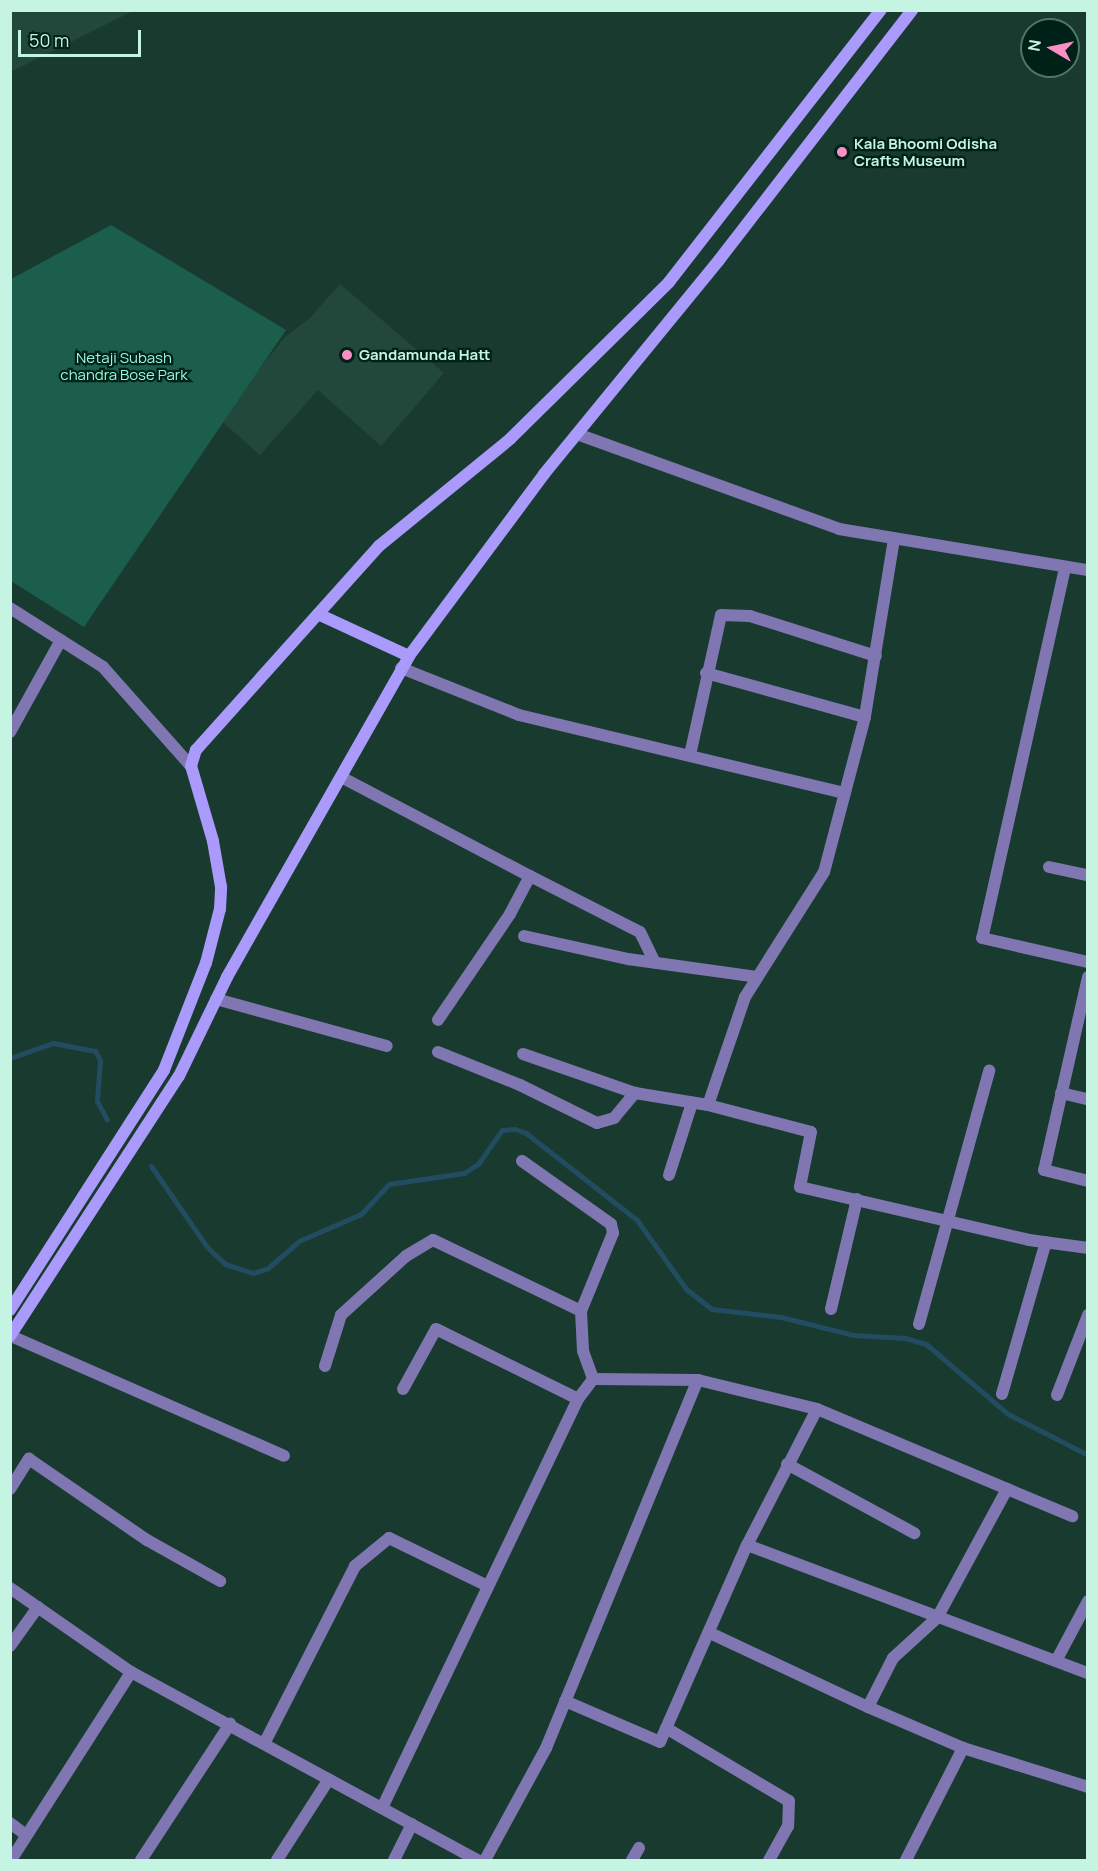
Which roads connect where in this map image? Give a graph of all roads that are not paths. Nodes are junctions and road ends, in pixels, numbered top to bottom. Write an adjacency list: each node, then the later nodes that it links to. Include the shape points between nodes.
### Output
1 (881, 10): 8 (main road, via 669,282 510,439 379,546)
2 (912, 10): 3 (main road, via 719,260)
3 (577, 434): 4 (street, via 839,529); 10 (main road)
4 (894, 539): 5 (street); 11 (street)
5 (1065, 568): 6 (street); 24 (street, via 982,938)
6 (1088, 570)
7 (10, 608): 9 (street)
8 (318, 614): 10 (main road); 17 (main road, via 206,737)
9 (61, 640): 15 (street); 17 (street, via 103,667)
10 (409, 656): 12 (main road)
11 (876, 656): 13 (street, via 735,613 721,615); 14 (street)
12 (401, 668): 16 (street, via 519,715); 18 (main road)
13 (706, 673): 14 (street); 16 (street)
14 (865, 717): 19 (street)
15 (10, 732)
16 (690, 754): 19 (street)
17 (191, 766): 47 (main road, via 213,841 221,887 220,909 206,963 164,1070)
18 (343, 778): 22 (street); 28 (main road)
19 (845, 794): 26 (street, via 824,872)
20 (1049, 867): 21 (street)
21 (1088, 875)
22 (530, 876): 25 (street, via 640,932); 29 (street, via 510,915)
23 (524, 936): 25 (street)
24 (1088, 962)
25 (655, 963): 26 (street)
26 (758, 977): 38 (street, via 745,997)
27 (1088, 977): 35 (street)
28 (216, 999): 30 (street); 51 (main road, via 179,1076)
29 (438, 1020)
30 (387, 1046)
31 (438, 1052): 34 (street, via 520,1085 597,1123 614,1118)
32 (523, 1054): 34 (street)
33 (989, 1071): 43 (street)
34 (635, 1093): 37 (street)
35 (1061, 1093): 36 (street); 41 (street, via 1044,1170)
36 (1088, 1099)
37 (692, 1102): 38 (street); 40 (street)
38 (708, 1105): 42 (street, via 811,1132 800,1187)
39 (522, 1161): 48 (street, via 611,1224 613,1233)
40 (669, 1175)
41 (1088, 1181)
42 (856, 1199): 43 (street); 46 (street)
43 (948, 1219): 44 (street); 50 (street)
44 (1046, 1242): 45 (street); 56 (street)
45 (1088, 1248)
46 (831, 1309)
47 (10, 1310)
48 (581, 1311): 52 (street, via 433,1240 406,1256 341,1315); 53 (street, via 584,1351)
49 (1088, 1315): 57 (street)
50 (919, 1324)
51 (11, 1336): 60 (street)
52 (325, 1366)
53 (593, 1379): 54 (street); 58 (street)
54 (698, 1380): 59 (street); 78 (street)
55 (403, 1389): 58 (street, via 436,1329)
56 (1002, 1394)
57 (1057, 1395)
58 (578, 1399): 68 (street)
59 (818, 1409): 61 (street); 63 (street)
60 (284, 1456)
61 (787, 1464): 65 (street); 66 (street)
62 (10, 1489): 67 (street, via 29,1459 147,1540)
63 (1007, 1489): 64 (street); 72 (street)
64 (1072, 1516)
65 (914, 1533)
66 (747, 1545): 72 (street); 73 (street)
67 (220, 1581)
68 (488, 1586): 82 (street, via 389,1538 355,1566); 86 (street)
69 (10, 1588): 71 (street)
70 (1088, 1601): 75 (street)
71 (38, 1607): 74 (street); 76 (street)
72 (936, 1618): 75 (street); 79 (street, via 893,1658)
73 (710, 1633): 79 (street); 81 (street)
74 (10, 1646)
75 (1056, 1661): 77 (street)
76 (131, 1672): 80 (street); 89 (street)
77 (1088, 1672)
78 (565, 1701): 81 (street, via 660,1742); 96 (street, via 546,1748)
79 (868, 1707): 83 (street)
80 (230, 1724): 82 (street); 92 (street)
81 (666, 1728): 98 (street, via 789,1801 788,1826)
82 (266, 1742): 84 (street)
83 (963, 1748): 85 (street); 99 (street)
84 (328, 1779): 86 (street); 93 (street)
85 (1088, 1787)
86 (382, 1808): 88 (street)
87 (10, 1823): 89 (street)
88 (412, 1824): 94 (street); 95 (street)
89 (26, 1835): 91 (street)
90 (639, 1848): 97 (street)
91 (11, 1860)
92 (141, 1860)
93 (277, 1860)
94 (394, 1860)
95 (477, 1860)
96 (485, 1860)
97 (632, 1860)
98 (769, 1860)
99 (906, 1860)

